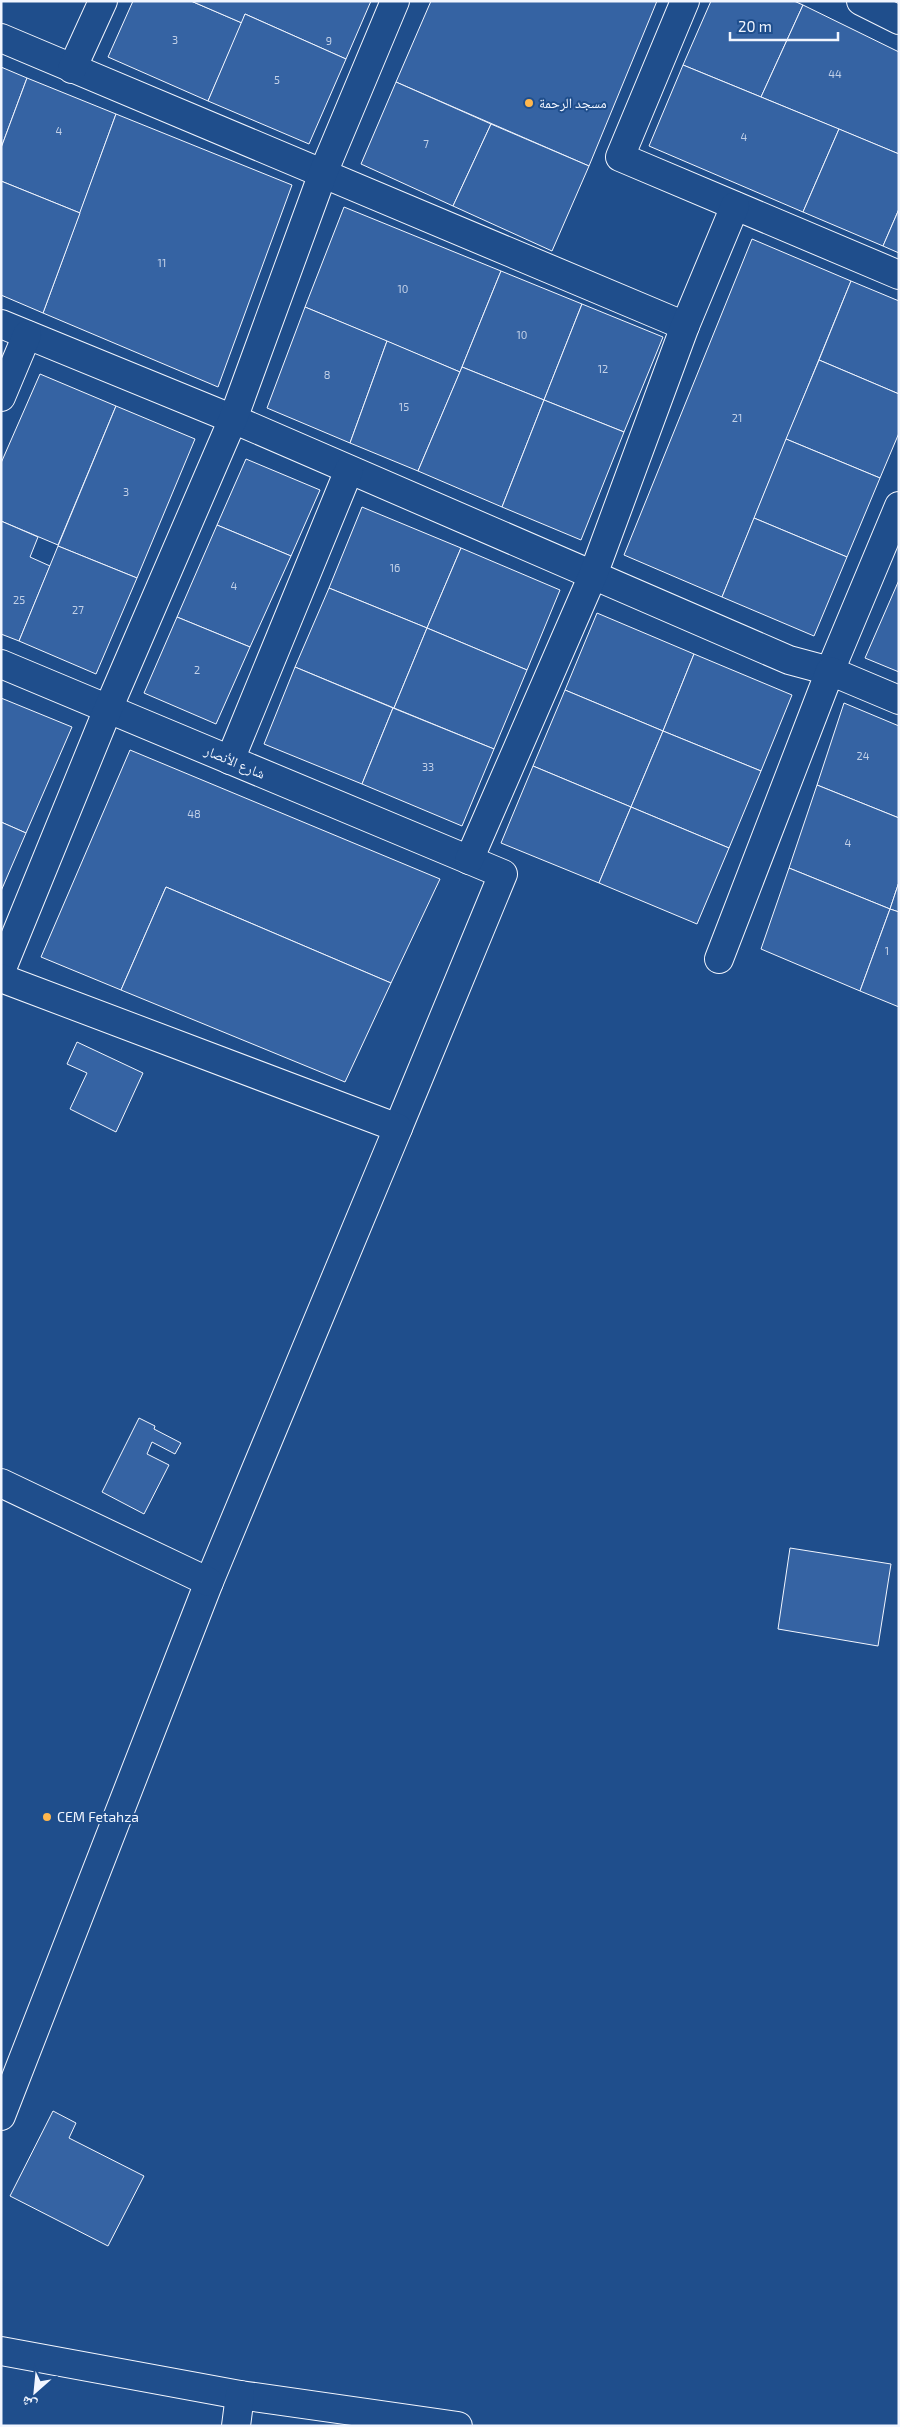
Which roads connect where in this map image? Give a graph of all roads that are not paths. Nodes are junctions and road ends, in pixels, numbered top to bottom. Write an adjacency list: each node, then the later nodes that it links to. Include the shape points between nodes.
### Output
1 (103, 1): 7 (street)
2 (396, 1): 8 (street)
3 (685, 1): 9 (street, via 620,157)
4 (861, 1): 5 (street)
5 (899, 20)
6 (1, 38): 7 (street)
7 (72, 69): 8 (street)
8 (323, 173): 12 (street); 15 (street)
9 (735, 206): 10 (street); 12 (street)
10 (899, 275)
11 (1, 324): 13 (street)
12 (686, 326): 18 (street)
13 (27, 335): 14 (street); 15 (street)
14 (1, 397)
15 (233, 419): 16 (street); 22 (street)
16 (349, 470): 18 (street); 23 (street)
17 (899, 506): 20 (street)
18 (593, 575): 20 (street, via 789,660); 24 (street)
19 (1, 664): 22 (street, شارع الأنصار)
20 (830, 671): 21 (street); 25 (street)
21 (899, 700)
22 (108, 709): 23 (street, شارع الأنصار); 26 (street)
23 (230, 760): 24 (street, شارع الأنصار)
24 (469, 860): 28 (street, شارع الأنصار, via 503,874)
25 (719, 959)
26 (1, 971)
27 (1, 978): 28 (street)
28 (398, 1128): 30 (street)
29 (1, 1483): 30 (street)
30 (208, 1582): 31 (street)
31 (1, 2116)
32 (1, 2351): 33 (street)
33 (240, 2395): 34 (street); 35 (street)
34 (236, 2426)
35 (458, 2426)

